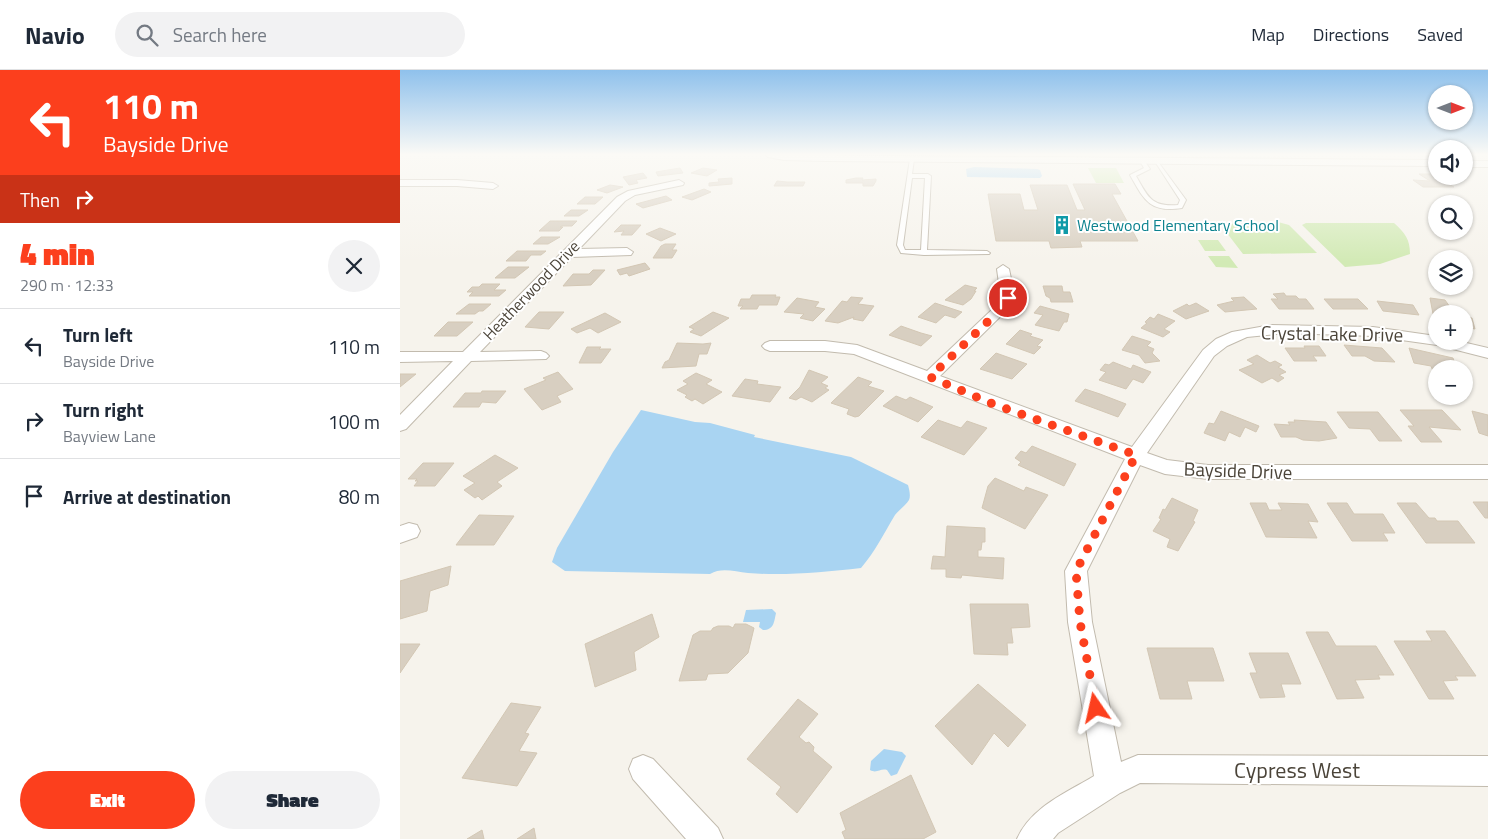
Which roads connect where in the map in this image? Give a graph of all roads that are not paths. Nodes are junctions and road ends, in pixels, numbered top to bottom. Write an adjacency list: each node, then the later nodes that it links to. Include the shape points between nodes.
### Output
1 (642, 191): 7 (street, Heatherwood Drive, via 621,199)
2 (908, 191): 8 (lane, via 900,245 903,252)
3 (927, 191): 8 (lane)
4 (1142, 191): 5 (lane, via 1149,202 1156,206 1180,206 1183,200)
5 (1177, 191)
6 (627, 252): 7 (street)
7 (567, 253): 17 (street, Heatherwood Drive)
8 (924, 253): 9 (lane)
9 (987, 253)
10 (1003, 269): 18 (street, via 1008,298 1004,306)
11 (1428, 339): 20 (street, Crystal Lake Drive, via 1376,330 1325,329 1274,329 1234,336 1208,353)
12 (770, 346): 18 (street, Bayside Drive, via 844,348 879,357)
13 (1473, 349): 14 (street, Crystal Lake Drive)
14 (1488, 353)
15 (541, 356): 17 (street)
16 (400, 357): 17 (street)
17 (466, 357): 19 (street, Heatherwood Drive)
18 (930, 377): 20 (street, Bayside Drive, via 993,404)
19 (400, 425)
20 (1136, 455): 21 (street, Bayside Drive, via 1165,467 1208,472); 24 (street, Crystal Lake Drive, via 1076,571 1080,622)
21 (1488, 472)
22 (643, 769): 25 (street)
23 (1488, 771): 24 (street, Cypress West, via 1138,769)
24 (1110, 783): 26 (street, Cypress West, via 1047,822)
25 (707, 839)
26 (1034, 839)

